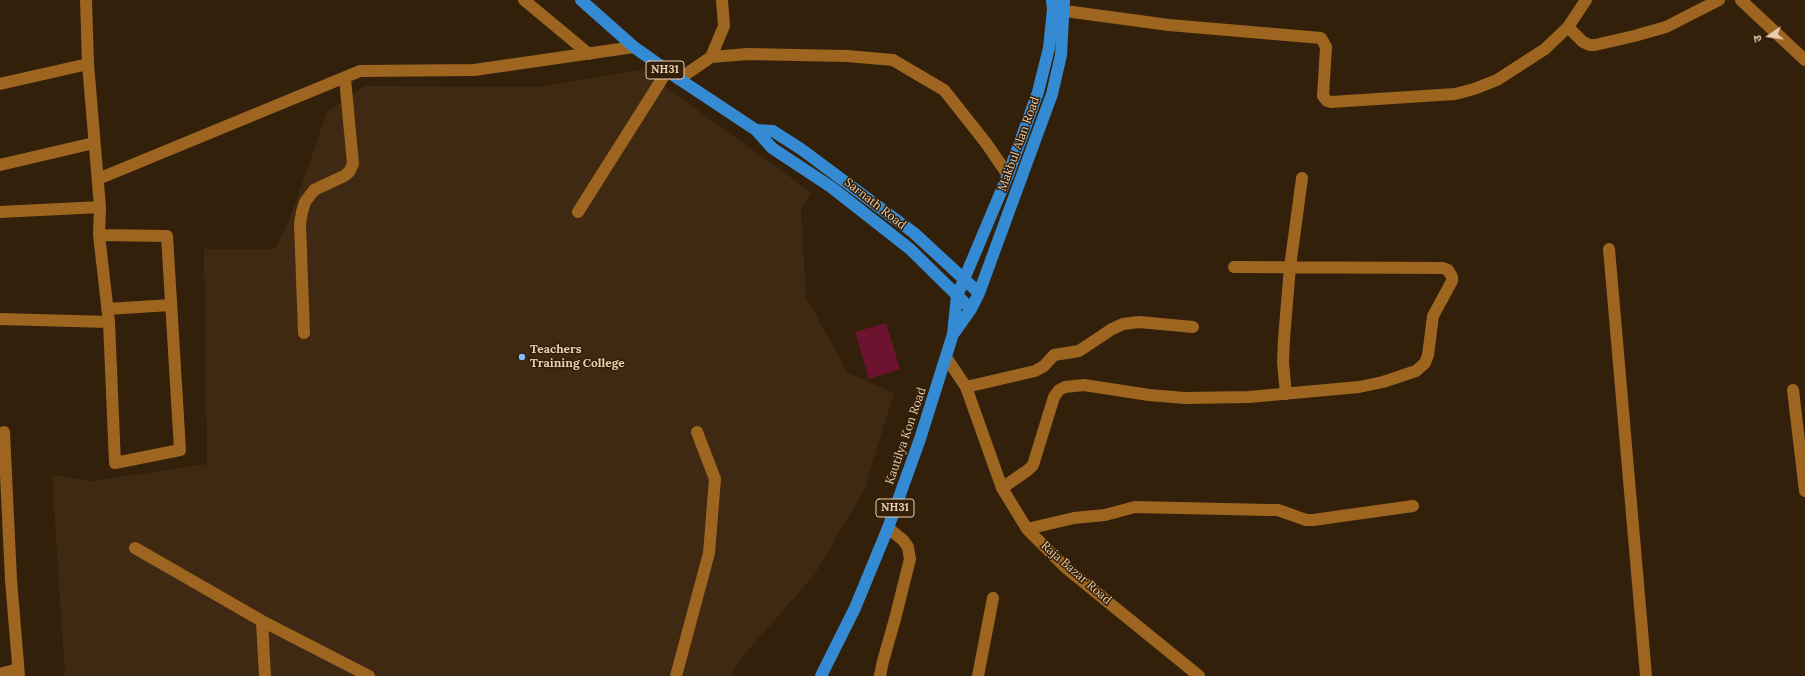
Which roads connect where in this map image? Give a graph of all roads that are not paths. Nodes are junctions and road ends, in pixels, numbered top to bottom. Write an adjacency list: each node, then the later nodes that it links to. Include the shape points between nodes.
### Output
1 (86, 0): 15 (street)
2 (524, 0): 12 (street)
3 (581, 0): 11 (highway, Sarnath Road / NH31)
4 (722, 0): 13 (street, via 724,26)
5 (1052, 0): 23 (highway, Makbul Alan Road, via 1048,48 1038,92)
6 (1586, 0): 10 (street)
7 (1718, 0): 10 (street, via 1666,27 1595,44 1586,44)
8 (1741, 0): 14 (street)
9 (1065, 5): 10 (street, via 1169,25 1322,38 1326,47 1323,96 1331,102 1455,94 1474,89 1497,80 1528,61); 34 (highway, Makbul Alan Road, via 1061,54 1052,94)
10 (1568, 27)
11 (634, 47): 12 (street); 16 (highway, Sarnath Road / NH31)
12 (589, 54): 17 (street, via 474,70 360,71)
13 (711, 57): 18 (street); 23 (street, via 756,54 893,60 944,90)
14 (1805, 60)
15 (88, 64): 19 (street); 21 (street)
16 (667, 71): 18 (highway, Sarnath Road / NH31); 28 (street)
17 (345, 78): 25 (street); 42 (street, via 353,164 344,176 314,190 305,202 302,212 300,224)
18 (678, 79): 20 (highway, Sarnath Road / NH31)
19 (0, 84)
20 (756, 130): 33 (highway, Sarnath Road / NH31, via 773,131 801,149 914,233); 35 (highway, Sarnath Road / NH31, via 772,148 831,188 910,249)
21 (94, 143): 22 (street); 25 (street)
22 (0, 165)
23 (1008, 175): 33 (highway, Makbul Alan Road)
24 (1302, 178): 32 (street)
25 (98, 179): 26 (street)
26 (100, 206): 27 (street); 29 (street)
27 (0, 212)
28 (578, 212)
29 (99, 235): 36 (street, via 167,236); 37 (street)
30 (1609, 249): 68 (street)
31 (1234, 267): 32 (street)
32 (1290, 267): 47 (street, via 1283,362); 47 (street, via 1443,268 1448,270 1452,281 1433,316 1428,356 1421,368 1384,382 1359,387)
33 (964, 280): 34 (highway, Sarnath Road / NH31); 35 (highway, Kautilya Kon Road / NH31)
34 (979, 293): 38 (highway, Kautilya Kon Road / NH31)
35 (957, 296): 38 (highway, Sarnath Road / NH31); 43 (highway, Kautilya Kon Road / NH31)
36 (171, 305): 37 (street); 40 (street, via 180,450 116,463)
37 (107, 309): 40 (street)
38 (971, 309): 43 (highway, Kautilya Kon Road / NH31)
39 (0, 319): 40 (street)
40 (109, 322)
41 (1193, 327): 45 (street, via 1139,322 1123,324 1079,351 1054,355 1040,369)
42 (304, 333)
43 (953, 334): 44 (highway, Kautilya Kon Road / NH31)
44 (946, 357): 45 (street, Raja Bazar Road); 53 (highway, Kautilya Kon Road / NH31)
45 (966, 387): 50 (street, Raja Bazar Road)
46 (1793, 390): 51 (street)
47 (1286, 394): 50 (street, via 1185,398 1084,385 1065,387 1054,397 1033,465)
48 (4, 432): 56 (street)
49 (697, 432): 63 (street, via 715,479 709,553)
50 (1002, 488): 54 (street, Raja Bazar Road)
51 (1805, 491)
52 (1413, 506): 54 (street, via 1313,520 1278,510 1135,508)
53 (888, 528): 64 (highway, Kautilya Kon Road / NH31, via 854,608); 65 (street, via 908,547 910,559)
54 (1027, 529): 67 (street, Raja Bazar Road, via 1066,567)
55 (135, 548): 58 (street)
56 (6, 581): 59 (street)
57 (992, 598): 66 (street)
58 (262, 621): 61 (street); 62 (street)
59 (19, 673): 60 (street)
60 (0, 674)
61 (265, 676)
62 (369, 676)
63 (676, 676)
64 (821, 676)
65 (880, 676)
66 (978, 676)
67 (1199, 676)
68 (1646, 676)

